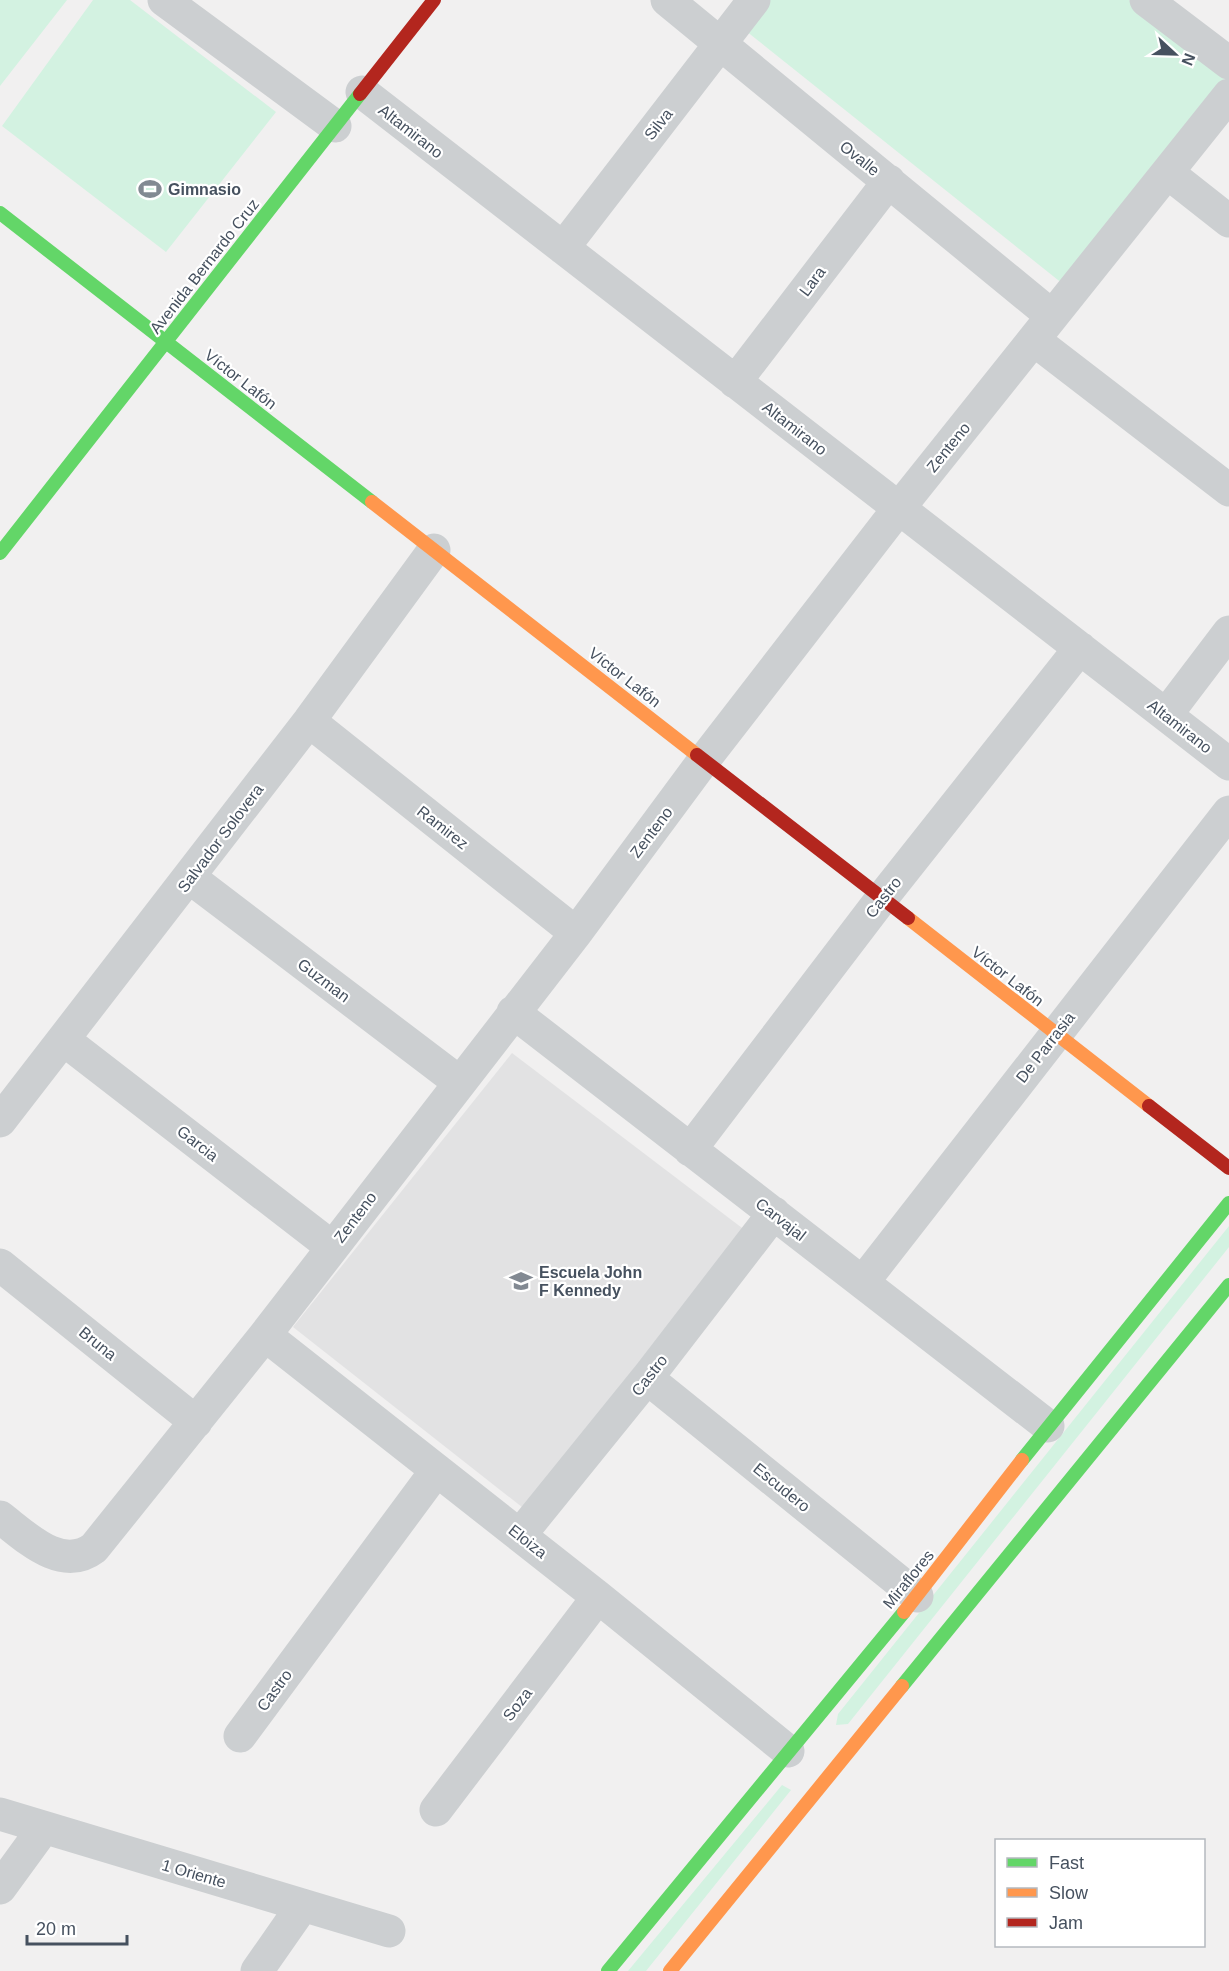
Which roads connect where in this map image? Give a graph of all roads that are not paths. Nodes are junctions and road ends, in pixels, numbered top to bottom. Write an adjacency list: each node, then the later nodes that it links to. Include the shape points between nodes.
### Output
1 (164, 0): 10 (street)
2 (435, 0): 8 (street, Avenida Bernardo Cruz)
3 (668, 0): 6 (street, Ovalle)
4 (754, 0): 6 (street, Silva)
5 (1146, 0): 7 (street)
6 (720, 44): 12 (street, Ovalle); 15 (street, Silva)
7 (1229, 63)
8 (362, 92): 10 (street, Avenida Bernardo Cruz); 15 (street, Altamirano)
9 (1229, 95): 11 (street, Zenteno)
10 (335, 126): 17 (street, Avenida Bernardo Cruz)
11 (1168, 173): 14 (street); 16 (street, Zenteno)
12 (889, 181): 16 (street, Ovalle); 18 (street, Lara)
13 (0, 213): 17 (street, Víctor Lafón)
14 (1229, 221)
15 (563, 248): 18 (street, Altamirano)
16 (1043, 328): 19 (street, Ovalle); 20 (street, Zenteno)
17 (166, 341): 21 (street, Avenida Bernardo Cruz); 22 (street, Víctor Lafón)
18 (735, 382): 20 (street, Altamirano)
19 (1229, 490)
20 (899, 508): 24 (street, Altamirano); 27 (street, Zenteno)
21 (5, 537)
22 (434, 550): 26 (street, Salvador Solovera); 27 (street, Víctor Lafón)
23 (1229, 632): 25 (street)
24 (1080, 648): 25 (street, Altamirano); 31 (street, Castro)
25 (1166, 715): 28 (street, Altamirano)
26 (309, 720): 30 (street, Salvador Solovera); 32 (street, Ramirez)
27 (704, 760): 31 (street, Víctor Lafón); 32 (street, Zenteno)
28 (1229, 764)
29 (1229, 812): 34 (street, De Parrasia)
30 (189, 877): 35 (street, Salvador Solovera); 36 (street, Guzman)
31 (882, 898): 34 (street, Víctor Lafón); 38 (street, Castro)
32 (576, 933): 33 (street, Zenteno)
33 (513, 1012): 36 (street, Zenteno); 38 (street, Carvajal)
34 (1055, 1033): 39 (street, Víctor Lafón); 44 (street, De Parrasia)
35 (64, 1040): 37 (street, Salvador Solovera); 42 (street, Garcia)
36 (459, 1082): 42 (street, Zenteno)
37 (0, 1121)
38 (690, 1150): 41 (street, Carvajal)
39 (1229, 1168)
40 (1229, 1203): 49 (street, Miraflores)
41 (774, 1213): 44 (street, Carvajal); 47 (street, Castro)
42 (332, 1247): 46 (street, Zenteno)
43 (0, 1265): 48 (street, Bruna)
44 (863, 1282): 49 (street, Carvajal)
45 (1229, 1285): 65 (street)
46 (265, 1335): 48 (street, Zenteno); 50 (street, Eloiza)
47 (647, 1378): 52 (street, Castro); 53 (street, Escudero)
48 (196, 1422): 51 (street, Zenteno, via 94,1548 82,1555 67,1557 42,1548)
49 (1048, 1426): 53 (street, Miraflores)
50 (436, 1471): 52 (street, Eloiza); 55 (street, Castro)
51 (0, 1516)
52 (520, 1535): 54 (street, Eloiza)
53 (917, 1596): 56 (street, Miraflores)
54 (598, 1597): 56 (street, Eloiza); 57 (street, Soza)
55 (240, 1736)
56 (788, 1751): 64 (street, Miraflores)
57 (436, 1810)
58 (0, 1814): 59 (street, 1 Oriente)
59 (43, 1829): 60 (street); 61 (street, 1 Oriente)
60 (0, 1888)
61 (303, 1905): 62 (street, 1 Oriente); 63 (street)
62 (389, 1931)
63 (256, 1971)
64 (608, 1971)
65 (670, 1971)

